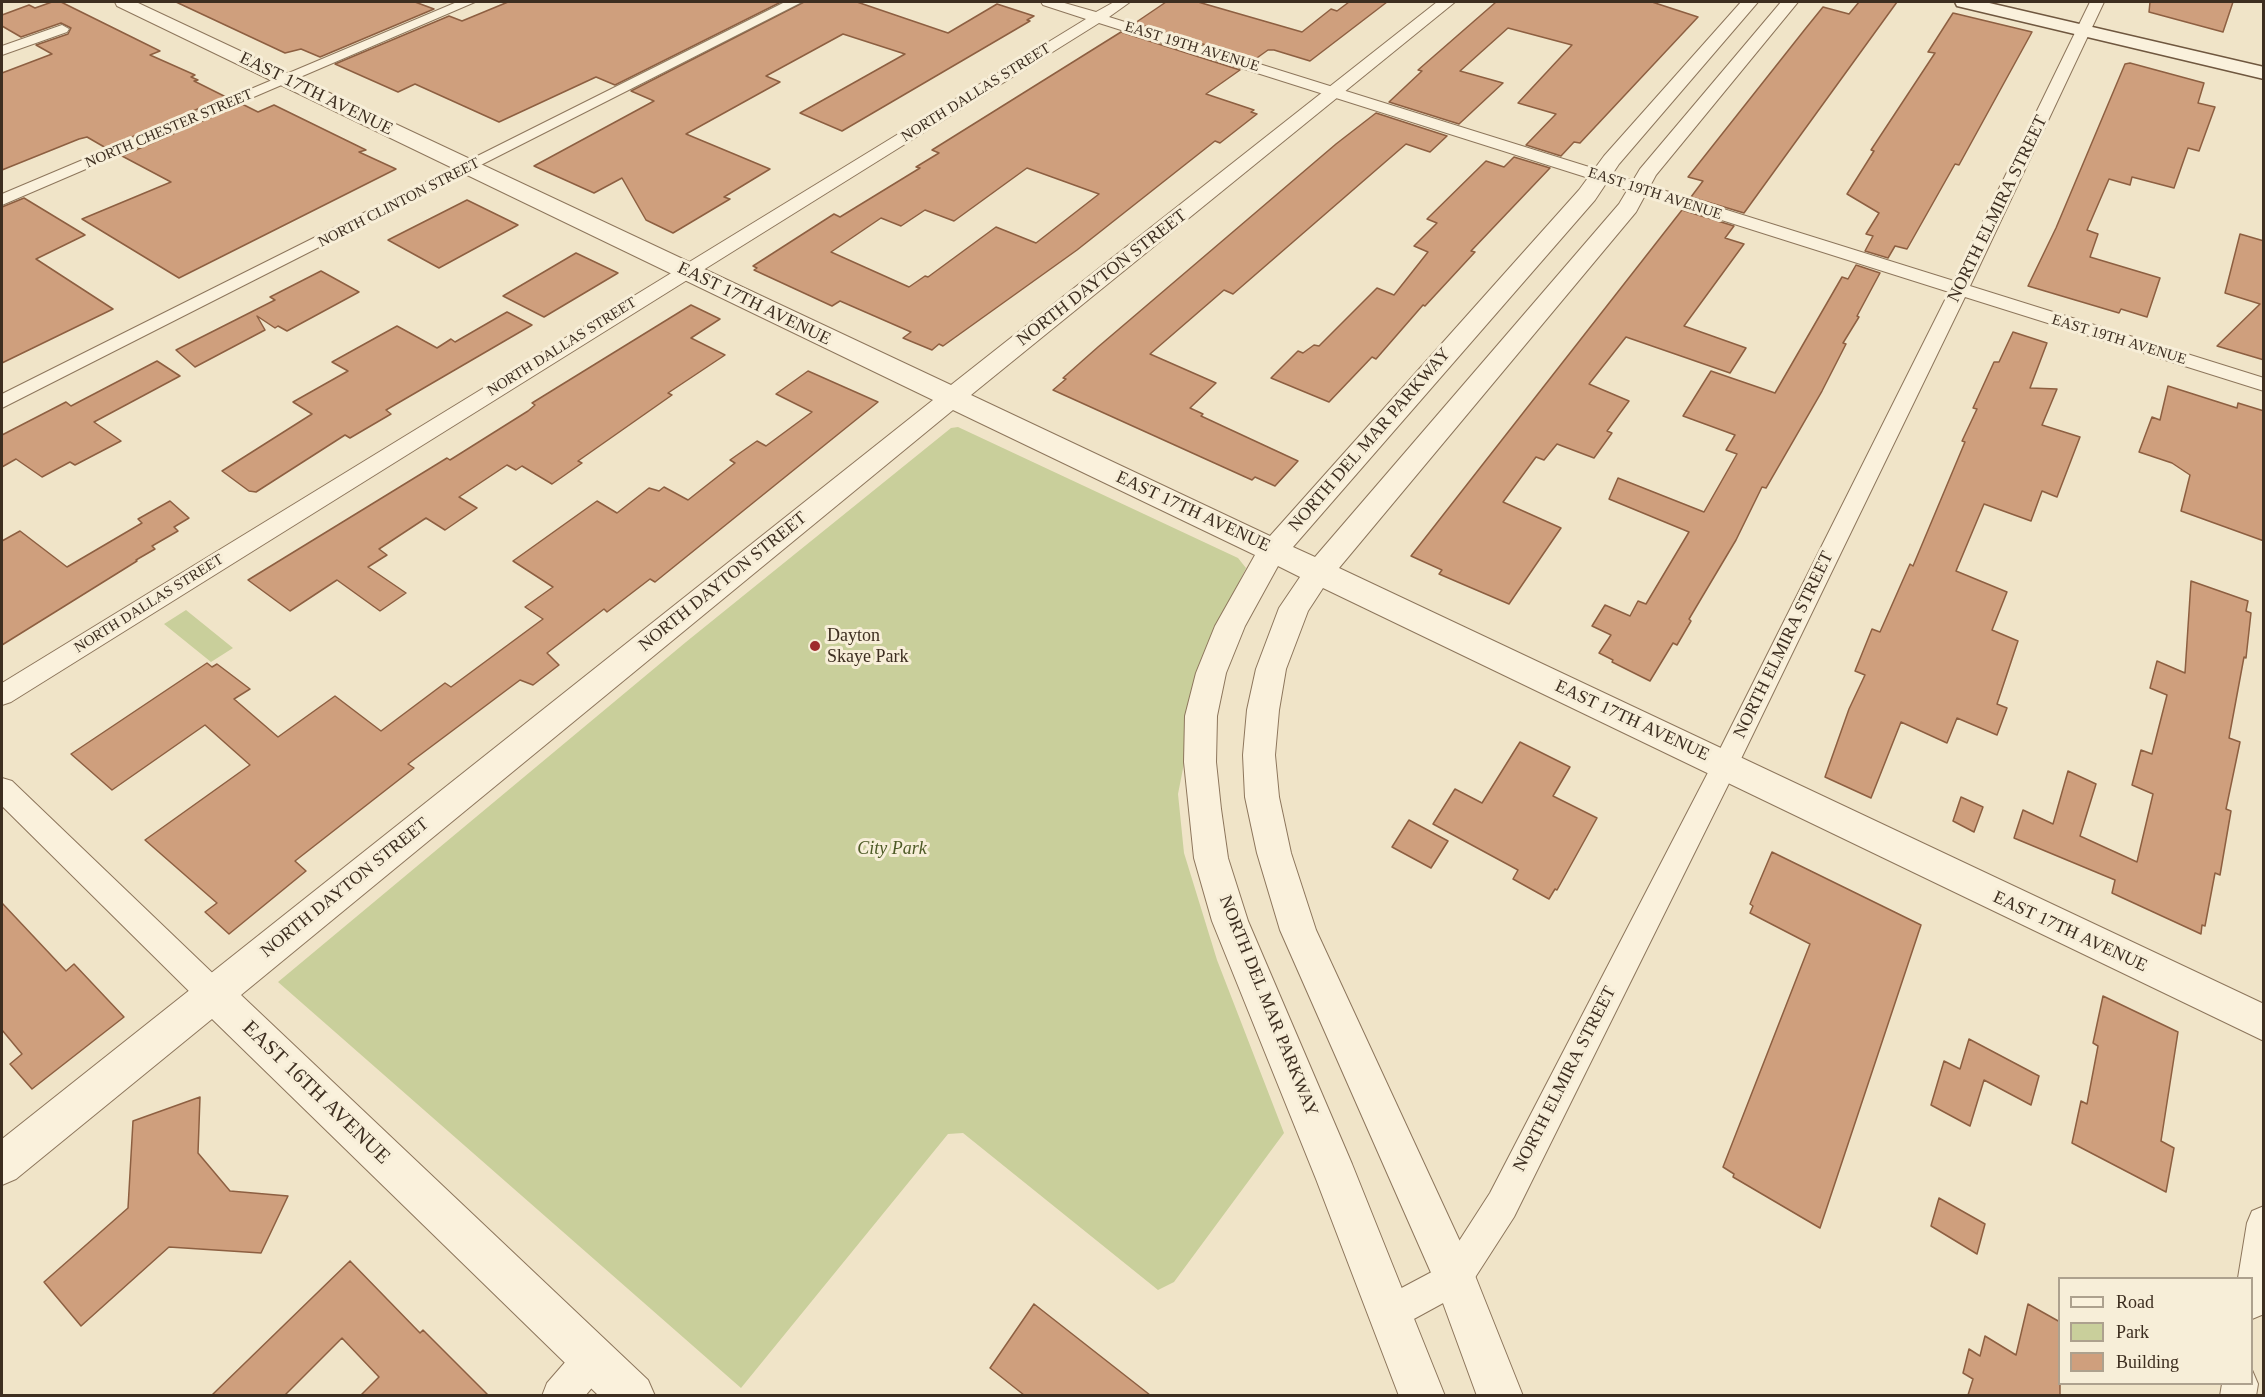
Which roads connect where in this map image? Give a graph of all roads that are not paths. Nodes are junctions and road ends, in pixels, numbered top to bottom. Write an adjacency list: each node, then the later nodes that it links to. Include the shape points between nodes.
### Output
1 (468, 2): 17 (street, NORTH CHESTER STREET)
2 (795, 2): 19 (street, NORTH CLINTON STREET)
3 (1048, 2): 11 (street, EAST 19TH AVENUE)
4 (1123, 2): 11 (street, NORTH DALLAS STREET)
5 (1447, 2): 18 (street, NORTH DAYTON STREET)
6 (1750, 2): 20 (street, NORTH DEL MAR PARKWAY)
7 (1790, 2): 21 (street, via 1647,173)
8 (1964, 2): 12 (main road)
9 (2018, 2): 12 (main road)
10 (132, 3): 17 (street, EAST 17TH AVENUE)
11 (1098, 17): 18 (street, EAST 19TH AVENUE); 23 (street, NORTH DALLAS STREET)
12 (2090, 17): 15 (main road); 16 (main road); 24 (street, NORTH ELMIRA STREET)
13 (62, 29): 14 (street)
14 (2, 51)
15 (2264, 59)
16 (2264, 73)
17 (287, 79): 19 (street, EAST 17TH AVENUE); 22 (street, NORTH CHESTER STREET)
18 (1336, 92): 20 (street, EAST 19TH AVENUE); 26 (street, NORTH DAYTON STREET)
19 (470, 167): 23 (street, EAST 17TH AVENUE); 27 (street, NORTH CLINTON STREET)
20 (1600, 176): 21 (street, EAST 19TH AVENUE); 28 (street, NORTH DEL MAR PARKWAY)
21 (1638, 189): 24 (street, EAST 19TH AVENUE); 29 (street, via 1628,207)
22 (2, 200)
23 (685, 271): 26 (street, EAST 17TH AVENUE); 30 (street, NORTH DALLAS STREET)
24 (1959, 290): 25 (street, EAST 19TH AVENUE); 31 (street, NORTH ELMIRA STREET)
25 (2264, 385)
26 (952, 397): 28 (street, EAST 17TH AVENUE); 33 (street, NORTH DAYTON STREET)
27 (2, 402)
28 (1274, 550): 29 (street, EAST 17TH AVENUE); 39 (street, NORTH DEL MAR PARKWAY, via 1258,571 1230,626 1211,673 1201,716 1200,762 1210,848 1230,921)
29 (1319, 572): 31 (street, EAST 17TH AVENUE); 37 (street, via 1294,608 1271,669 1259,755 1262,797 1274,853 1298,930)
30 (2, 695)
31 (1725, 765): 34 (street, EAST 17TH AVENUE); 37 (street, NORTH ELMIRA STREET, via 1502,1205)
32 (2, 789): 33 (street, EAST 16TH AVENUE)
33 (213, 994): 35 (street, NORTH DAYTON STREET); 40 (street, EAST 16TH AVENUE)
34 (2264, 1023)
35 (2, 1165)
36 (2264, 1223): 38 (street)
37 (1455, 1278): 39 (street, NORTH ELMIRA STREET); 44 (street)
38 (2253, 1294)
39 (1390, 1314): 43 (street, NORTH DEL MAR PARKWAY)
40 (592, 1358): 41 (street); 42 (street, EAST 16TH AVENUE)
41 (560, 1395)
42 (632, 1395)
43 (1422, 1395)
44 (1500, 1395)

